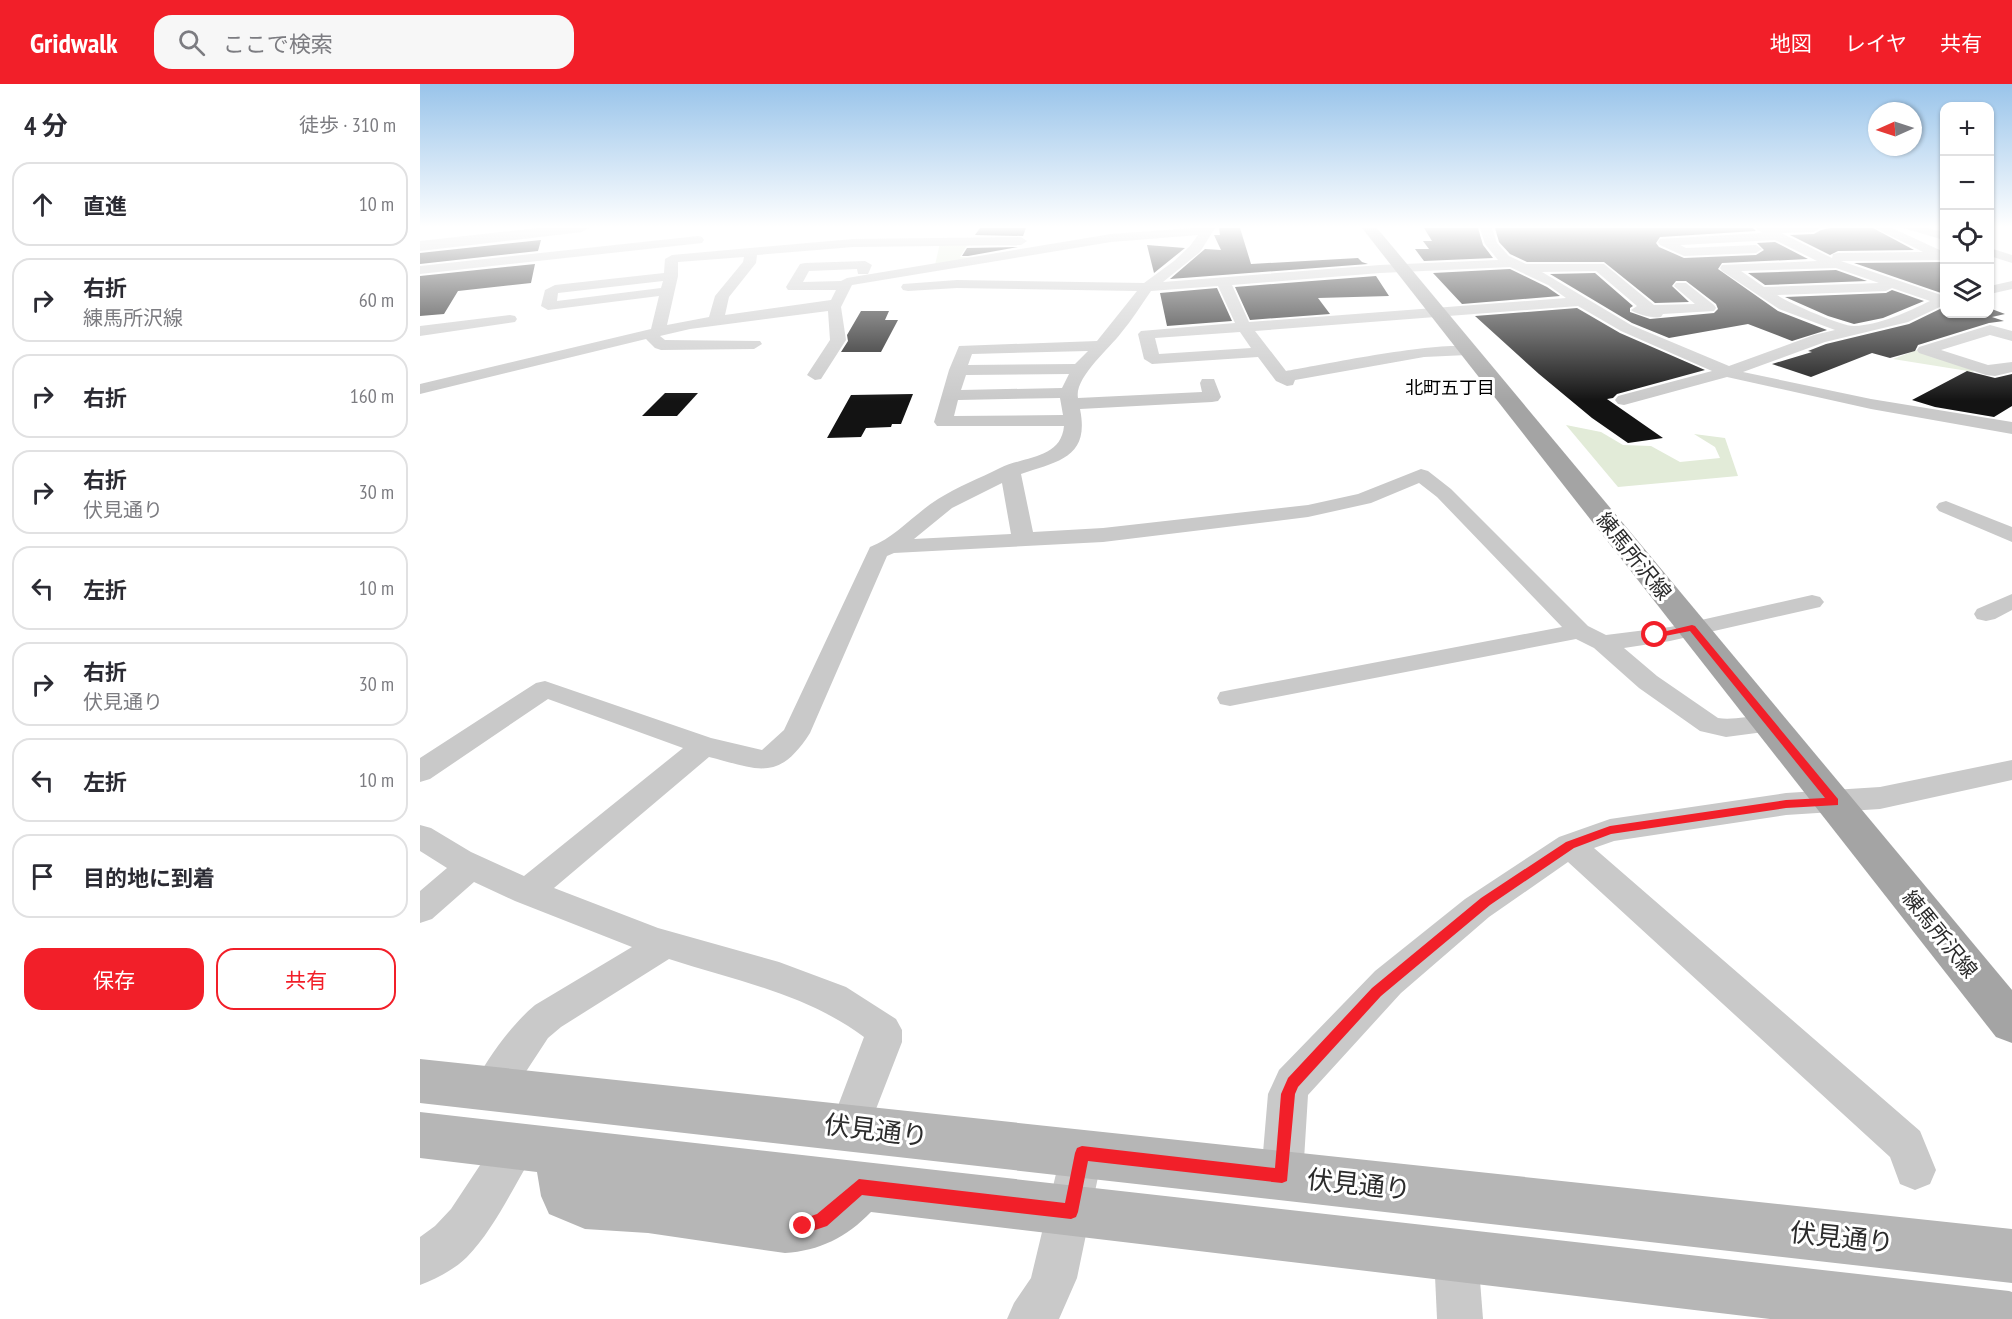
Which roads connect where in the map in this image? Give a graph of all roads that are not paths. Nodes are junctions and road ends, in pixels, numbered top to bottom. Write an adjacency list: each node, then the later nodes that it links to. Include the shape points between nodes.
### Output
1 (585, 286): 20 (street, via 552,290 548,306)
2 (669, 286): 20 (street)
3 (730, 286): 30 (street, via 722,296)
4 (794, 286): 18 (street)
5 (911, 286): 18 (street)
6 (1112, 286): 16 (street)
7 (1164, 286): 16 (street)
8 (1225, 286): 31 (street)
9 (1415, 286): 28 (main road, 練馬所沢線)
10 (1558, 286): 23 (street)
11 (1622, 286): 27 (street)
12 (1681, 286): 27 (street, via 1709,308)
13 (1753, 286): 21 (street)
14 (1900, 286): 17 (street)
15 (2009, 286): 19 (street)
16 (1147, 287): 37 (street, via 1116,330)
17 (1904, 287): 21 (street); 22 (street)
18 (844, 288): 25 (street, via 837,303)
19 (1994, 289)
20 (668, 291): 34 (street)
21 (1761, 291): 33 (street, via 1784,306)
22 (1940, 299)
23 (1580, 301): 26 (street); 28 (street)
24 (1940, 302): 33 (street, via 1903,319)
25 (831, 305): 30 (street); 44 (street, via 835,309 838,340)
26 (1595, 311): 27 (street); 43 (street)
27 (1654, 312)
28 (1437, 313): 31 (street); 38 (main road, 練馬所沢線)
29 (510, 319): 32 (street)
30 (716, 321): 34 (street)
31 (1244, 327): 39 (street); 39 (street, via 1146,334 1152,359)
32 (420, 331)
33 (1854, 331): 43 (street, via 1820,338)
34 (653, 332): 36 (street, via 660,345); 46 (street)
35 (2012, 336): 40 (street, via 1990,330 1925,350 1986,370)
36 (754, 344)
37 (1099, 346): 41 (street); 42 (street, via 965,349)
38 (1467, 350): 39 (street, via 1417,353 1284,379); 59 (main road, 練馬所沢線)
39 (1261, 352)
40 (2012, 366)
41 (1080, 369): 42 (street); 49 (street)
42 (957, 370): 47 (street)
43 (1728, 372): 48 (street); 50 (street, via 1860,402)
44 (815, 375)
45 (1208, 383): 49 (street, via 1212,397)
46 (420, 389)
47 (951, 395): 49 (street); 49 (street, via 943,422)
48 (1624, 400)
49 (1071, 406): 51 (street, via 1072,437 1066,449)
50 (2012, 428)
51 (1010, 471): 54 (street); 55 (street, via 945,504)
52 (1946, 507): 53 (street)
53 (2012, 535)
54 (1023, 538): 55 (street); 60 (street, via 1103,535 1308,511 1364,499 1421,475 1444,493)
55 (890, 547): 64 (street, via 878,552 796,733 780,753 763,760)
56 (1812, 602): 59 (street)
57 (2012, 602): 58 (street)
58 (1986, 614)
59 (1692, 628): 61 (street); 63 (main road, 練馬所沢線)
60 (1579, 630): 61 (street); 62 (street)
61 (1603, 644): 63 (street, via 1648,682 1710,725 1726,728)
62 (1230, 698)
63 (1768, 724): 67 (main road, 練馬所沢線)
64 (704, 746): 66 (street, via 545,689); 71 (street)
65 (2012, 770): 67 (street, via 1898,795)
66 (420, 772)
67 (1834, 802): 69 (street, via 1680,818 1610,830); 74 (main road, 練馬所沢線)
68 (420, 836): 70 (street)
69 (1570, 845): 81 (street, via 1906,1145); 82 (street, via 1477,908 1388,982 1293,1083 1288,1094)
70 (470, 867): 71 (street); 72 (street)
71 (527, 892): 73 (street)
72 (420, 910)
73 (665, 944): 76 (street, via 535,1027); 77 (street, via 776,975 826,994 883,1030 884,1042)
74 (2012, 1023)
75 (420, 1081): 76 (main road, 伏見通り)
76 (492, 1089): 77 (main road, 伏見通り)
77 (850, 1127): 80 (main road, 伏見通り)
78 (420, 1134): 79 (main road)
79 (540, 1149): 83 (main road); 86 (street, via 451,1242)
80 (1082, 1153): 82 (main road, 伏見通り); 83 (street)
81 (1915, 1170)
82 (1282, 1176): 85 (main road, 伏見通り)
83 (1071, 1212): 84 (main road); 87 (street, via 1047,1298)
84 (1456, 1255): 88 (street); 89 (main road)
85 (2012, 1256)
86 (420, 1263)
87 (1030, 1319)
88 (1460, 1319)
89 (2009, 1319)

